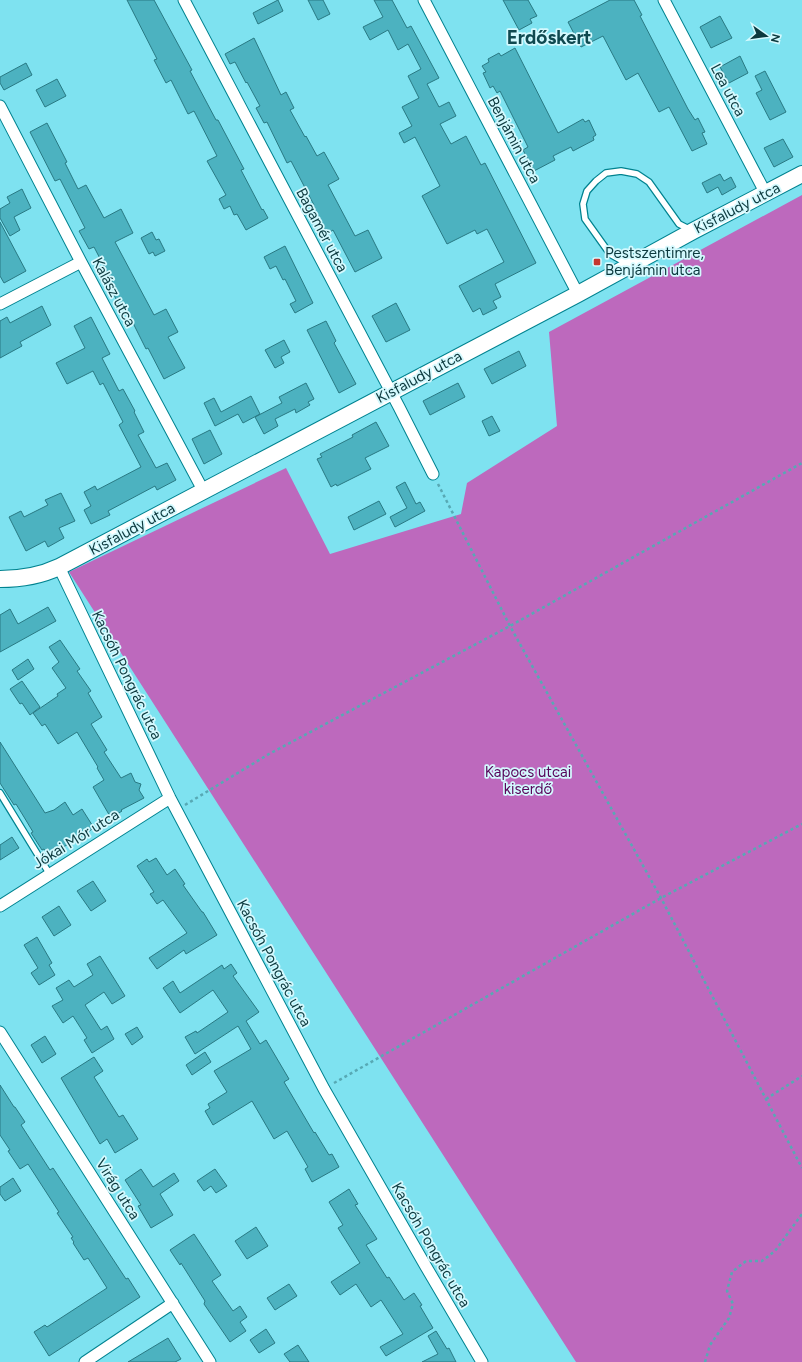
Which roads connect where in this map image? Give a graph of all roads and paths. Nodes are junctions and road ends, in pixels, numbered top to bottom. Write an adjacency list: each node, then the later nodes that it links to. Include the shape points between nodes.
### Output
1 (184, 0): 12 (street, Bagamér utca)
2 (424, 0): 10 (street, Benjámin utca)
3 (664, 0): 6 (street, Lea utca)
4 (0, 106): 8 (street, Kalász utca)
5 (802, 174): 6 (street, Kisfaludy utca)
6 (766, 194): 7 (street, Kisfaludy utca)
7 (693, 231): 9 (street, Kisfaludy utca); 9 (lane, via 679,224 649,182 637,174 621,171 606,173 588,191 583,204 585,219 610,254)
8 (81, 262): 11 (street); 15 (street, Kalász utca)
9 (630, 266): 10 (street, Kisfaludy utca)
10 (578, 294): 12 (street, Kisfaludy utca)
11 (0, 304)
12 (391, 392): 14 (street, Bagamér utca); 15 (street, Kisfaludy utca)
13 (802, 463): 18 (path)
14 (433, 474): 18 (path)
15 (204, 492): 16 (street, Kisfaludy utca)
16 (59, 567): 17 (street, Kisfaludy utca, via 34,576); 20 (street, Kacsóh Pongrác utca)
17 (0, 579)
18 (510, 626): 21 (path, via 269,754); 24 (path)
19 (0, 793): 23 (lane)
20 (170, 798): 21 (street, Kacsóh Pongrác utca); 23 (street, Jókai Mór utca)
21 (176, 810): 28 (street, Kacsóh Pongrác utca)
22 (802, 824): 24 (path)
23 (49, 873): 25 (street, Jókai Mór utca)
24 (661, 898): 28 (path); 29 (path)
25 (0, 906)
26 (0, 1032): 32 (street, Virág utca)
27 (802, 1076): 29 (path)
28 (324, 1089): 35 (street, Kacsóh Pongrác utca)
29 (766, 1099): 30 (path)
30 (802, 1168)
31 (802, 1214): 36 (path, via 774,1251 762,1261 746,1261 732,1272 726,1291 733,1304 729,1318 710,1345)
32 (173, 1304): 33 (street); 34 (street, Virág utca)
33 (85, 1362)
34 (210, 1362)
35 (482, 1362)
36 (704, 1362)

